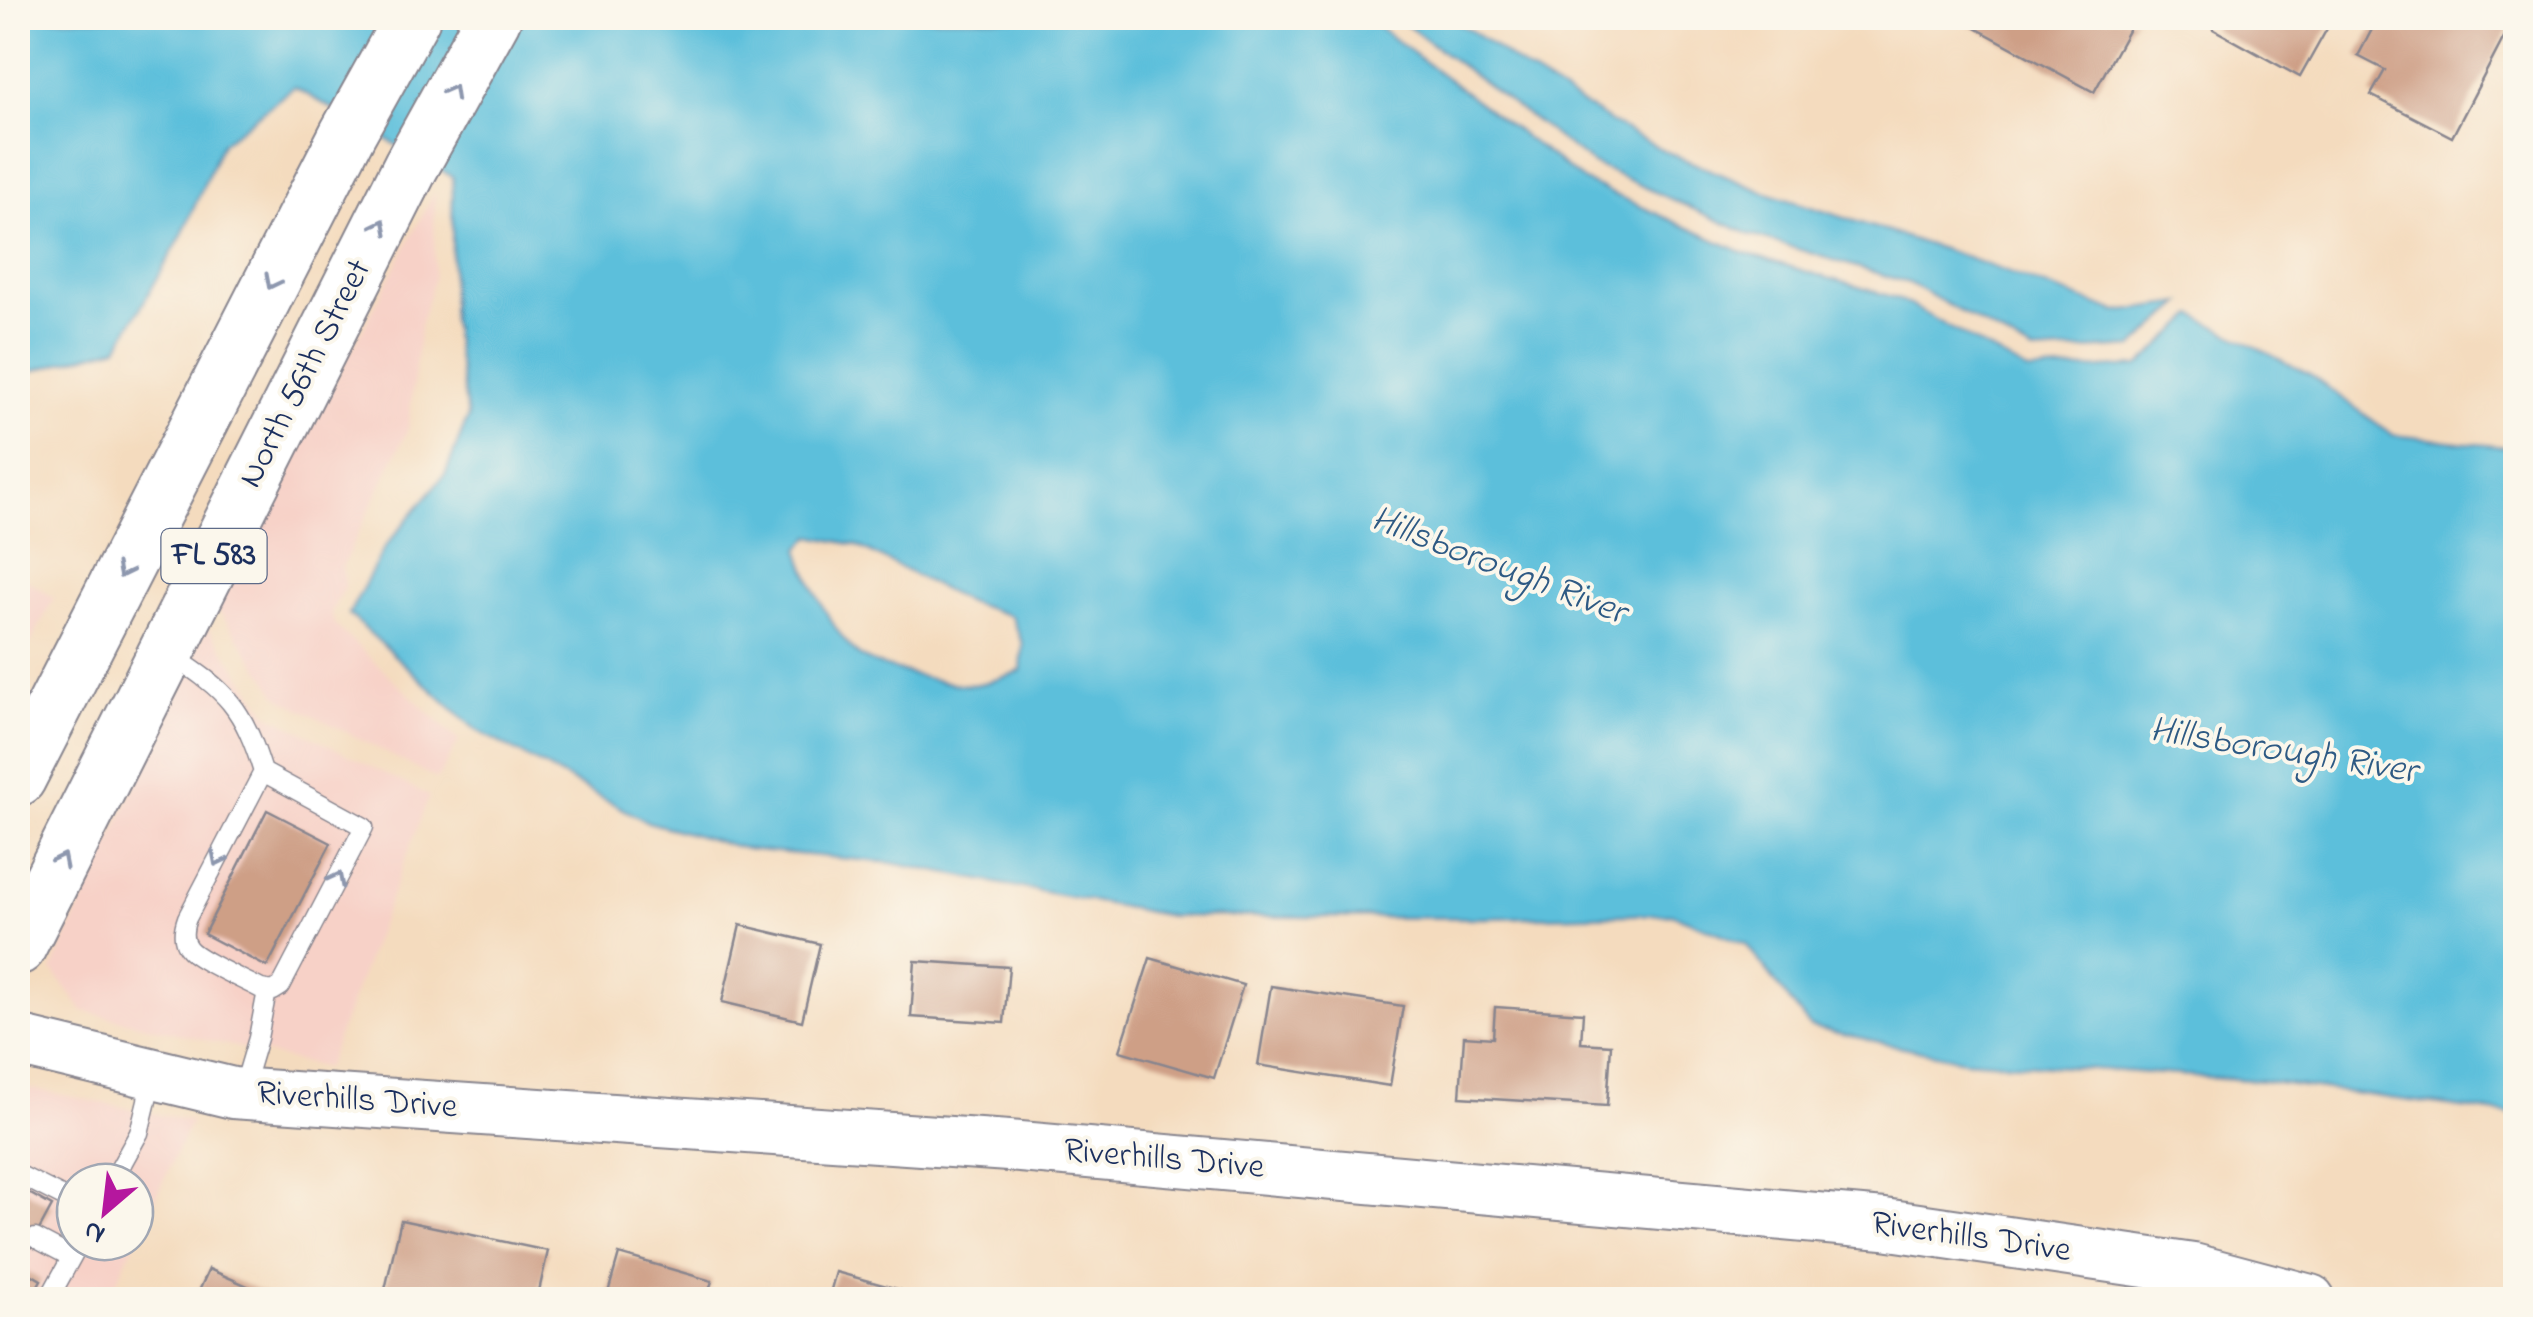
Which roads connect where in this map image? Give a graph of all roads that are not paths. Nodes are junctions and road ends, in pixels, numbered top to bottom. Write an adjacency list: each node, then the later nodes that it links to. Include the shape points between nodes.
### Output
1 (412, 18): 5 (main road, North 56th Street / FL 583, one-way to 5)
2 (493, 18): 3 (main road, North 56th Street / FL 583, one-way to 2)
3 (166, 652): 4 (lane, via 226,696); 6 (main road, North 56th Street / FL 583, one-way to 3)
4 (263, 772): 7 (lane, one-way to 7, via 183,935 195,954); 7 (lane, one-way to 4, via 281,986 364,827)
5 (18, 778)
6 (18, 947)
7 (267, 991): 10 (lane)
8 (18, 1042): 9 (street, Riverhills Drive)
9 (153, 1074): 10 (street, Riverhills Drive); 11 (lane, via 138,1133)
10 (242, 1093): 18 (street, Riverhills Drive, via 1010,1146 1884,1224 2193,1269)
11 (123, 1162)
12 (18, 1174): 13 (lane)
13 (55, 1193)
14 (35, 1238): 15 (lane)
15 (55, 1244)
16 (69, 1262): 17 (lane)
17 (48, 1300)
18 (2310, 1300)

